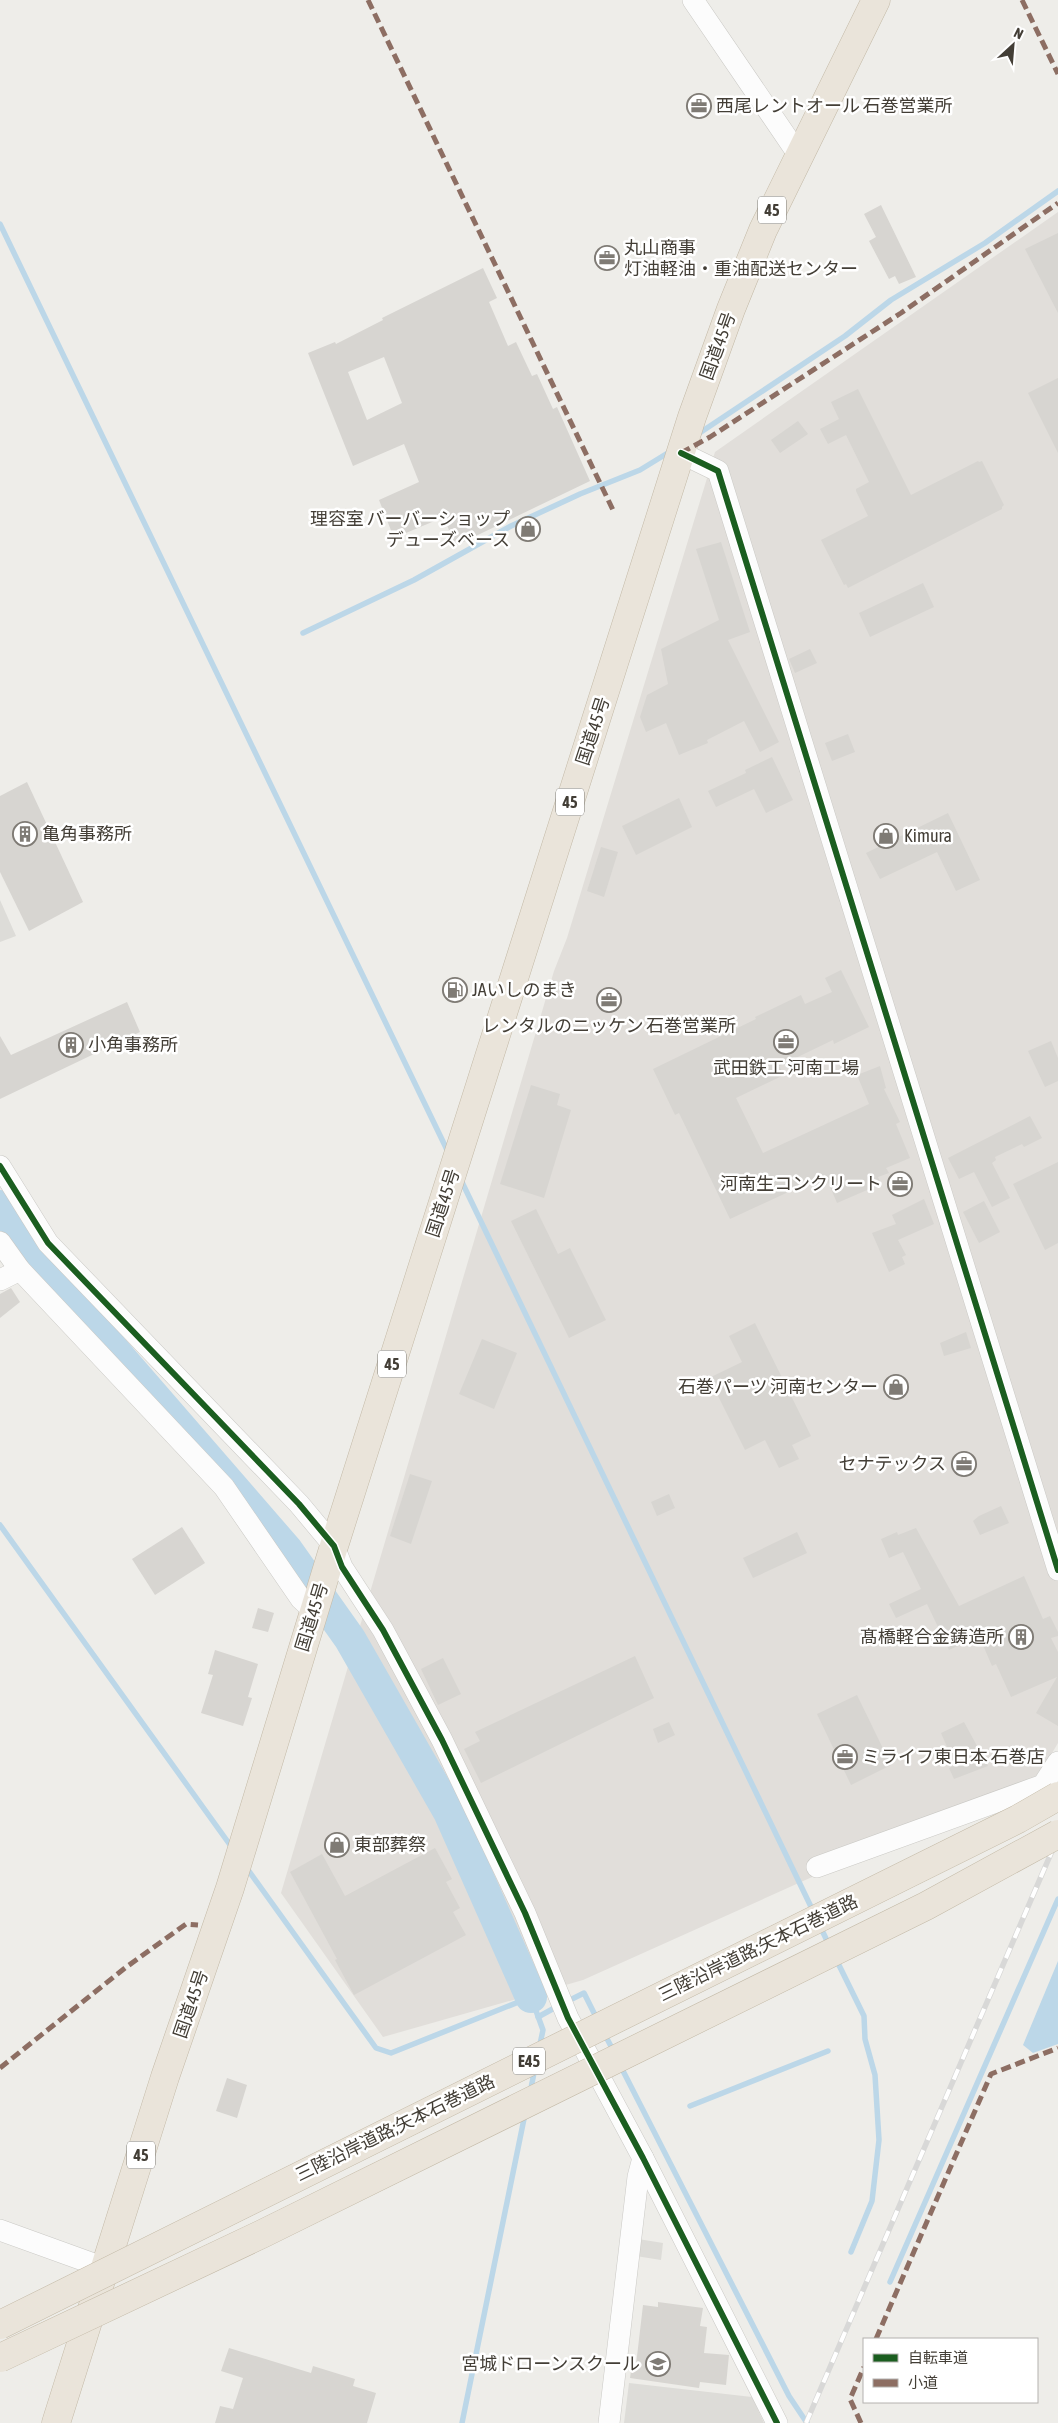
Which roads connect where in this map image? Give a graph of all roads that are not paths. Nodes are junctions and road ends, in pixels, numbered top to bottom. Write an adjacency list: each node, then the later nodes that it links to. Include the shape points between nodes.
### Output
1 (693, 0): 3 (street)
2 (876, 0): 3 (highway, 国道45号 / 45)
3 (798, 154): 4 (highway, 国道45号 / 45, via 731,309)
4 (684, 444): 9 (highway, 国道45号 / 45); 10 (street, via 718,471)
5 (0, 1166): 9 (street, via 48,1243 299,1504)
6 (0, 1242): 7 (street)
7 (20, 1270): 8 (street); 11 (street, via 224,1486 301,1599)
8 (0, 1280)
9 (334, 1547): 11 (highway, 国道45号 / 45); 16 (street, via 342,1567 383,1630 442,1740 525,1913 568,2015)
10 (1058, 1570)
11 (314, 1610): 18 (highway, 国道45号 / 45, via 230,1888 165,2077)
12 (1058, 1762): 15 (street, via 1043,1785)
13 (1058, 1796): 19 (highway, 三陸沿岸道路;矢本石巻道路 / E45, bridge)
14 (1058, 1834): 20 (highway, 三陸沿岸道路;矢本石巻道路 / E45, bridge, via 926,1906 262,2234)
15 (817, 1867)
16 (643, 2158): 22 (street, via 638,2177); 23 (street)
17 (0, 2230): 18 (street)
18 (105, 2268): 21 (highway, 国道45号 / 45)
19 (0, 2325)
20 (0, 2358)
21 (56, 2423)
22 (609, 2423)
23 (777, 2423)

